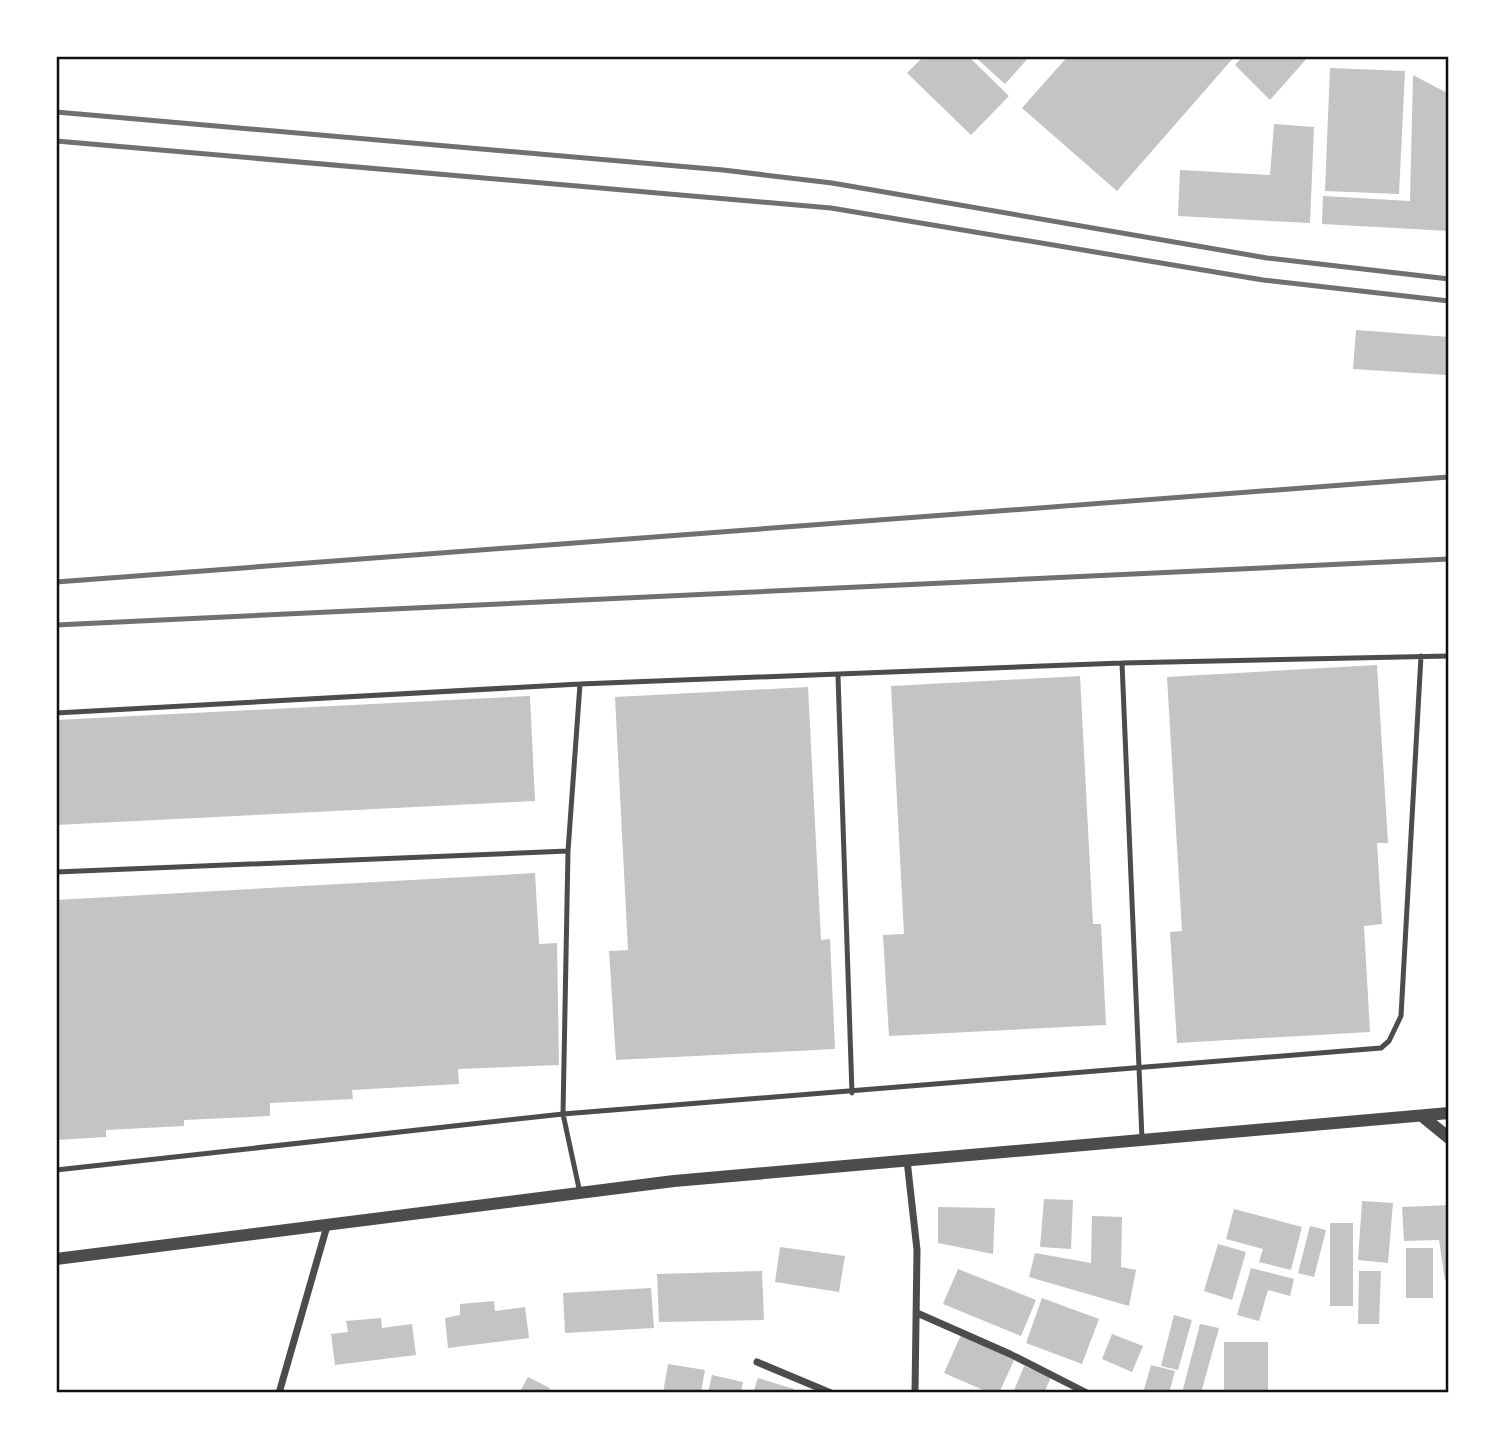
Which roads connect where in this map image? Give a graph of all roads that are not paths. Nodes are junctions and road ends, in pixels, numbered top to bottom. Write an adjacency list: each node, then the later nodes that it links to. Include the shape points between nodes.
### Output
1 (1421, 656): 2 (lane); 3 (lane); 9 (lane, via 1401,1016 1389,1041 1381,1048)
2 (1449, 656)
3 (1122, 663): 4 (lane); 9 (lane)
4 (838, 676): 5 (lane); 10 (lane)
5 (580, 684): 6 (lane); 7 (lane)
6 (56, 713)
7 (568, 851): 8 (lane); 12 (lane)
8 (56, 872)
9 (1141, 1069): 10 (lane); 15 (lane)
10 (852, 1093): 12 (lane)
11 (1449, 1113): 13 (street)
12 (563, 1114): 17 (lane); 18 (lane)
13 (1422, 1116): 14 (street); 15 (street)
14 (1449, 1138)
15 (1142, 1139): 16 (street)
16 (907, 1159): 18 (street); 21 (street, via 917,1250)
17 (56, 1170)
18 (580, 1194): 19 (street)
19 (327, 1226): 20 (street); 23 (street)
20 (56, 1259)
21 (917, 1313): 25 (street); 26 (street)
22 (757, 1362): 24 (street)
23 (279, 1393)
24 (831, 1393)
25 (915, 1393)
26 (1087, 1393)

